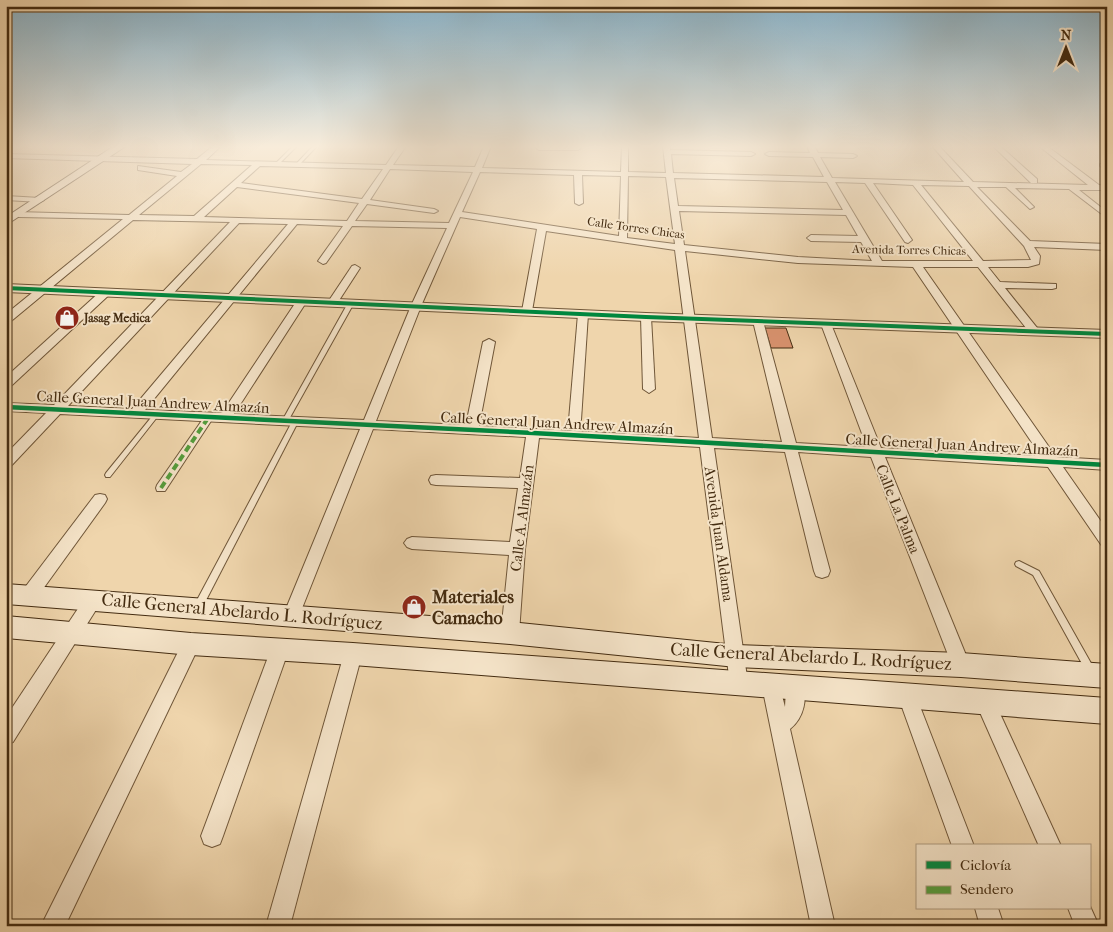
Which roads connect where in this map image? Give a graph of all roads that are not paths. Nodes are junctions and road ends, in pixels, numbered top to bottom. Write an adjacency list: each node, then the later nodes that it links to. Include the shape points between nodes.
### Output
1 (56, 189): 17 (main road)
2 (164, 189): 27 (street)
3 (228, 189): 28 (street)
4 (276, 189): 18 (street)
5 (371, 189): 18 (street)
6 (468, 189): 25 (street)
7 (577, 189): 19 (street)
8 (624, 189): 36 (street)
9 (671, 189): 21 (street, Avenida Juan Aldama)
10 (835, 189): 23 (street)
11 (873, 189): 38 (street)
12 (921, 189): 46 (street)
13 (975, 189): 39 (street)
14 (1012, 189): 20 (street)
15 (1074, 189): 26 (street)
16 (6, 198): 17 (street)
17 (40, 200): 24 (main road)
18 (363, 201): 22 (street); 32 (street)
19 (579, 203)
20 (1030, 207)
21 (673, 208): 23 (street); 40 (street, Avenida Juan Aldama)
22 (434, 211)
23 (849, 213): 37 (street)
24 (18, 214): 27 (street); 30 (main road)
25 (457, 214): 33 (street); 34 (street, Calle Torres Chicas)
26 (1107, 216)
27 (130, 218): 28 (street); 51 (street)
28 (195, 220): 29 (street)
29 (236, 221): 31 (street); 53 (street)
30 (6, 222)
31 (294, 222): 32 (street); 54 (street)
32 (349, 224): 33 (street); 43 (street)
33 (452, 226): 58 (street)
34 (542, 227): 36 (street, Calle Torres Chicas); 59 (street)
35 (811, 238): 37 (street)
36 (623, 239): 40 (street, Calle Torres Chicas)
37 (864, 239): 44 (street)
38 (908, 240)
39 (1026, 244): 41 (street); 46 (street, Avenida Torres Chicas, via 1036,256 1036,262)
40 (678, 246): 42 (street, Calle Torres Chicas); 62 (street, Avenida Juan Aldama)
41 (1107, 247)
42 (782, 258): 44 (street, Avenida Torres Chicas)
43 (323, 260)
44 (878, 263): 45 (street, Avenida Torres Chicas)
45 (916, 264): 46 (street, Avenida Torres Chicas); 66 (street)
46 (980, 264): 48 (street)
47 (355, 268): 56 (street)
48 (997, 285): 49 (street); 67 (street)
49 (1052, 286)
50 (6, 288): 51 (street)
51 (43, 290): 52 (street); 63 (street)
52 (106, 292): 53 (street); 70 (street)
53 (164, 295): 54 (street); 73 (street)
54 (232, 298): 55 (street); 74 (street)
55 (302, 301): 56 (street); 77 (street)
56 (333, 302): 57 (street)
57 (351, 303): 58 (street); 79 (lane)
58 (416, 306): 59 (street); 80 (street)
59 (527, 311): 60 (street)
60 (583, 314): 61 (street); 78 (street)
61 (646, 317): 62 (street); 71 (street)
62 (689, 318): 64 (street); 83 (street, Avenida Juan Aldama)
63 (6, 320)
64 (758, 321): 65 (street); 84 (street)
65 (826, 324): 66 (street); 85 (street, Calle La Palma)
66 (960, 328): 67 (street); 86 (street)
67 (1034, 331): 68 (street)
68 (1107, 334)
69 (489, 342): 81 (street)
70 (6, 384)
71 (649, 389)
72 (6, 407): 73 (street, Calle General Juan Andrew Almazán)
73 (56, 410): 74 (street, Calle General Juan Andrew Almazán); 87 (street)
74 (135, 414): 75 (street, Calle General Juan Andrew Almazán)
75 (156, 415): 76 (street, Calle General Juan Andrew Almazán); 89 (lane)
76 (208, 418): 77 (street, Calle General Juan Andrew Almazán); 92 (street)
77 (225, 418): 79 (street, Calle General Juan Andrew Almazán)
78 (575, 420)
79 (290, 421): 80 (street, Calle General Juan Andrew Almazán); 101 (lane)
80 (367, 425): 81 (street, Calle General Juan Andrew Almazán); 102 (street)
81 (472, 430): 82 (street, Calle General Juan Andrew Almazán)
82 (533, 433): 83 (street, Calle General Juan Andrew Almazán); 91 (street, Calle A. Almazán)
83 (706, 444): 84 (street, Calle General Juan Andrew Almazán); 109 (street, Avenida Juan Aldama)
84 (790, 448): 85 (street, Calle General Juan Andrew Almazán); 98 (street)
85 (876, 453): 86 (street, Calle General Juan Andrew Almazán); 110 (street, Calle La Palma)
86 (1051, 462): 88 (street, Calle General Juan Andrew Almazán); 95 (street)
87 (6, 463)
88 (1107, 465)
89 (108, 475)
90 (436, 480): 91 (street)
91 (526, 483): 96 (street, Calle A. Almazán)
92 (161, 488)
93 (100, 499): 99 (street)
94 (412, 542): 96 (street)
95 (1107, 542)
96 (517, 549): 105 (street, Calle A. Almazán)
97 (1019, 564): 111 (lane, via 1036,573 1081,657)
98 (822, 571)
99 (18, 594): 100 (main road, Calle General Abelardo L. Rodríguez)
100 (93, 600): 101 (main road, Calle General Abelardo L. Rodríguez); 104 (street)
101 (197, 610): 102 (main road, Calle General Abelardo L. Rodríguez)
102 (291, 616): 105 (main road, Calle General Abelardo L. Rodríguez)
103 (6, 627): 104 (main road, Calle General Abelardo L. Rodríguez)
104 (71, 633): 106 (main road, Calle General Abelardo L. Rodríguez); 117 (street)
105 (510, 633): 109 (main road, Calle General Abelardo L. Rodríguez)
106 (191, 644): 107 (main road, Calle General Abelardo L. Rodríguez); 123 (street)
107 (280, 649): 108 (main road, Calle General Abelardo L. Rodríguez); 118 (street)
108 (353, 654): 112 (main road, Calle General Abelardo L. Rodríguez); 124 (street)
109 (736, 656): 110 (main road, Calle General Abelardo L. Rodríguez); 112 (street, Avenida Juan Aldama)
110 (962, 665): 111 (main road, Calle General Abelardo L. Rodríguez)
111 (1100, 675)
112 (739, 684): 113 (main road, Calle General Abelardo L. Rodríguez)
113 (783, 687): 114 (main road, Calle General Abelardo L. Rodríguez); 125 (street, via 796,704 789,719 780,724)
114 (907, 696): 115 (main road, Calle General Abelardo L. Rodríguez); 119 (street)
115 (984, 701): 116 (main road, Calle General Abelardo L. Rodríguez); 120 (street)
116 (1107, 711)
117 (6, 735)
118 (212, 836)
119 (962, 844)
120 (1049, 844)
121 (987, 910): 126 (street)
122 (1080, 910): 127 (street)
123 (54, 926)
124 (278, 926)
125 (823, 926)
126 (992, 926)
127 (1087, 926)

